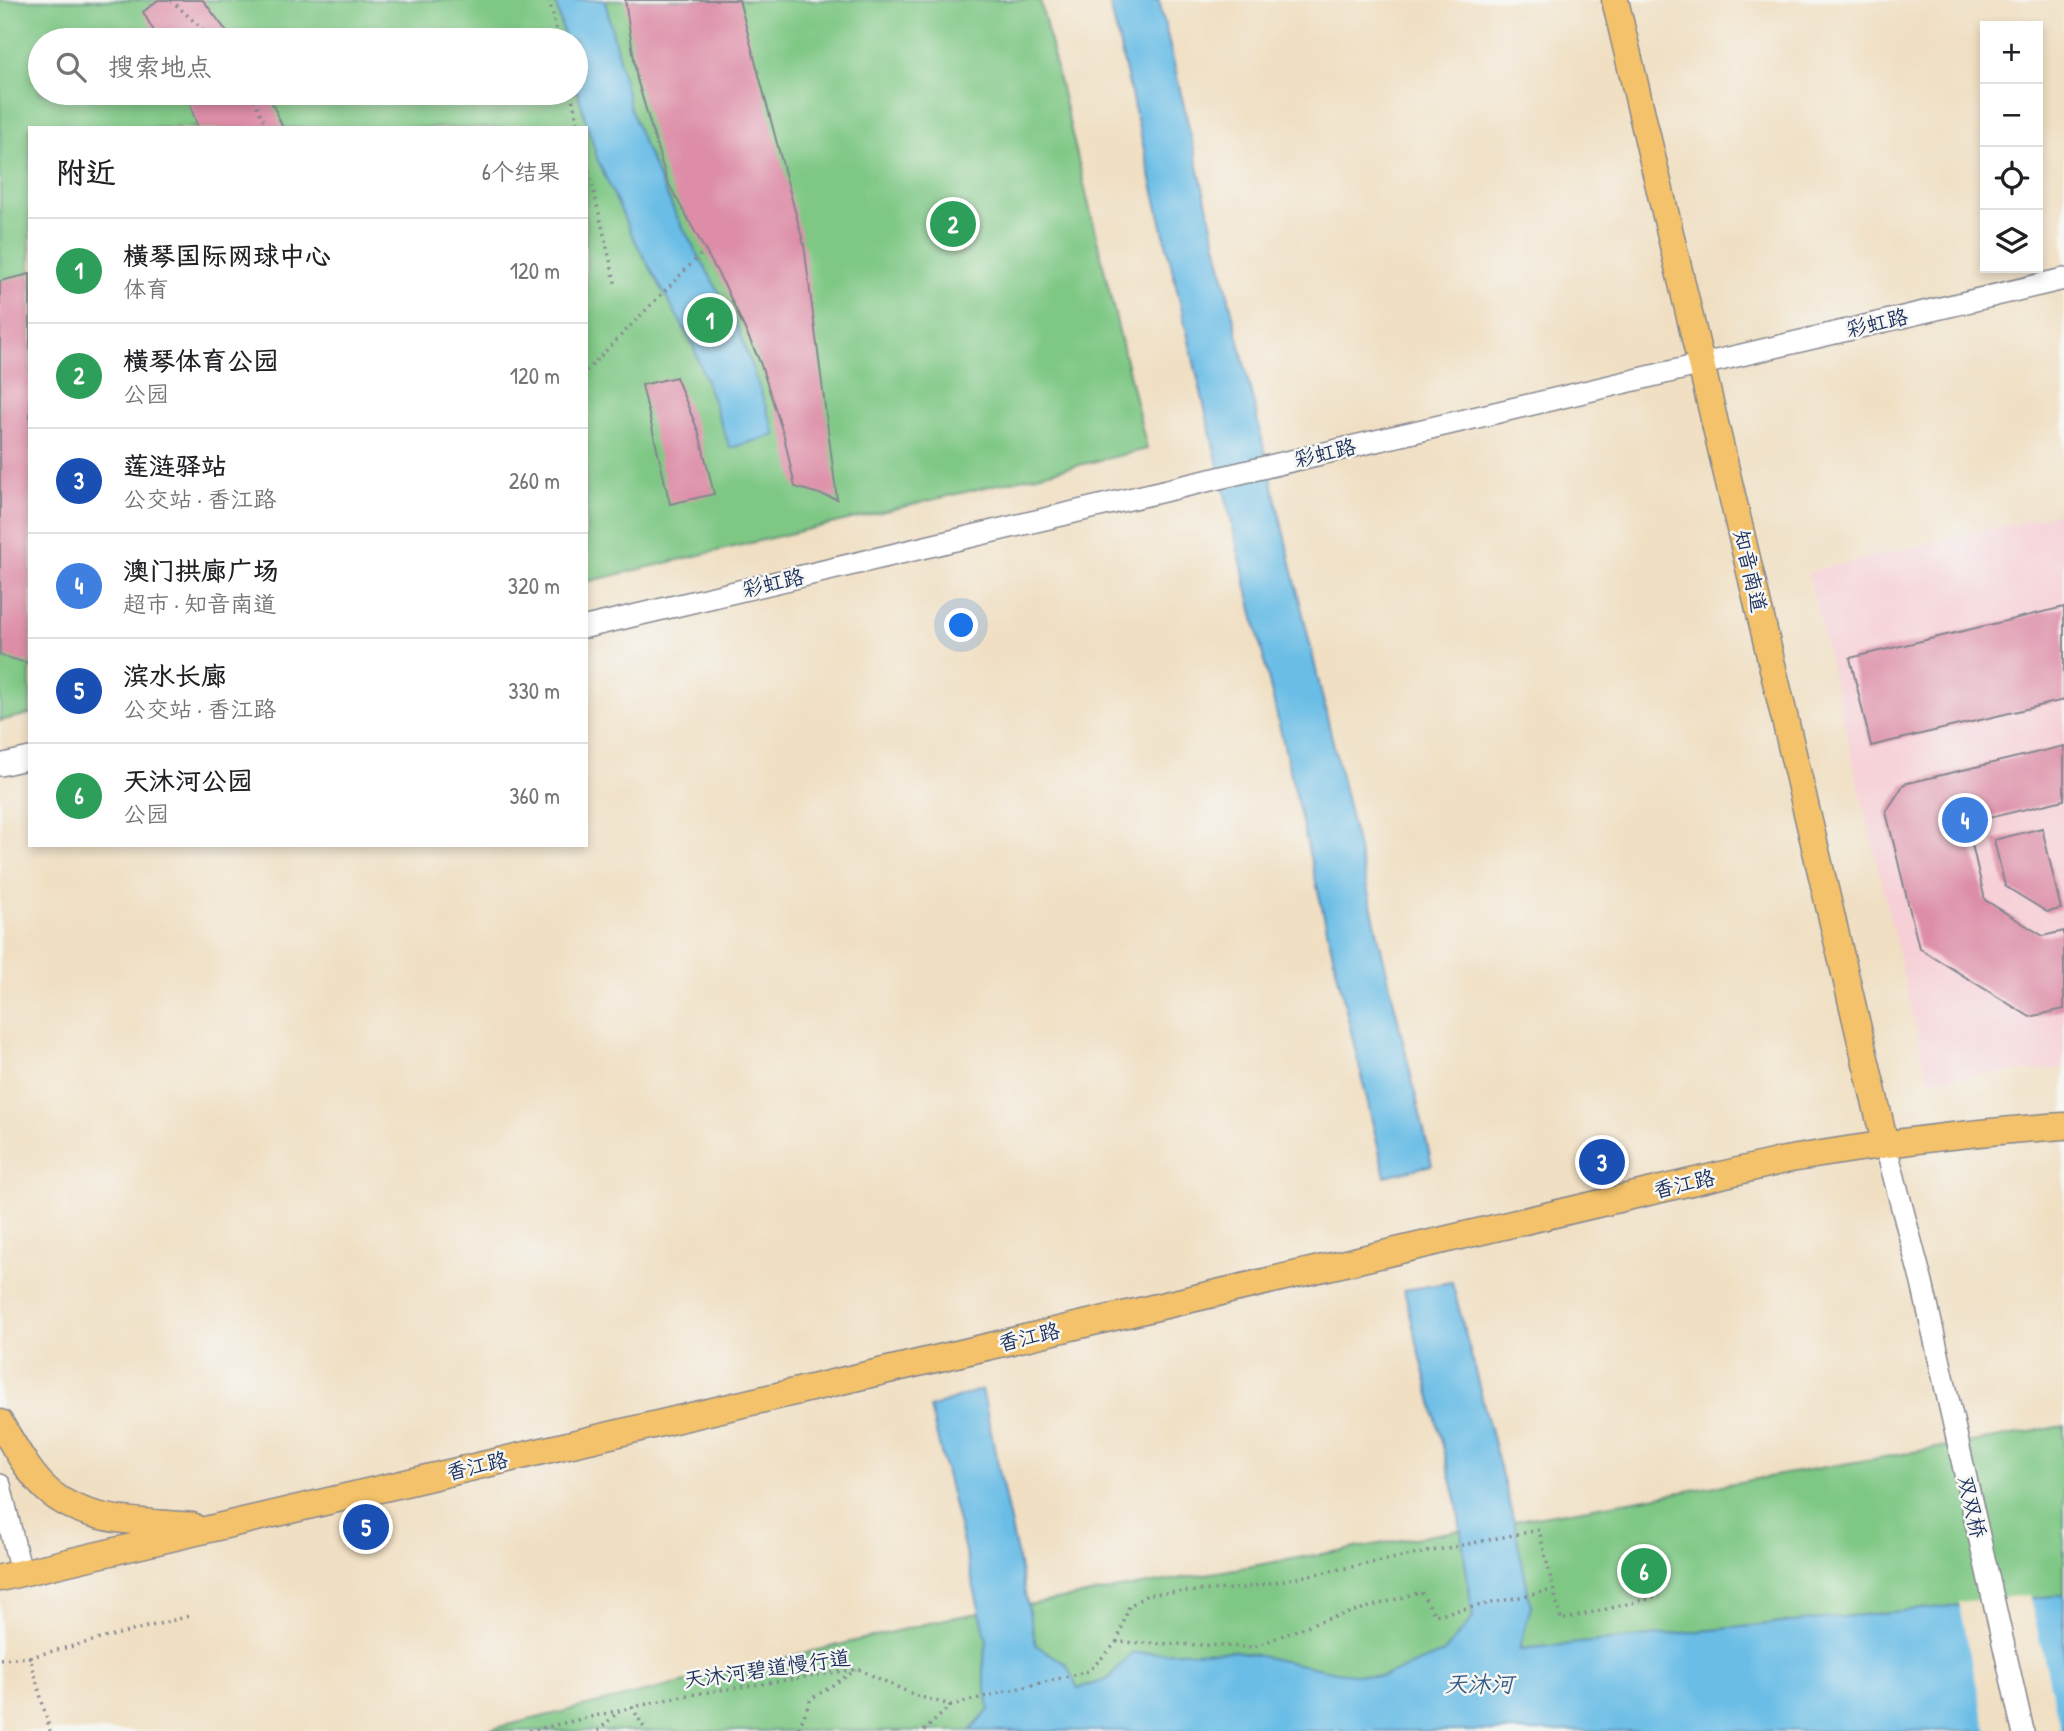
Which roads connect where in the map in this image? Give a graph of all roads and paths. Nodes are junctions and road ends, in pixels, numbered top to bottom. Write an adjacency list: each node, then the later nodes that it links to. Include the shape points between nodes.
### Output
1 (171, 0): 4 (path)
2 (549, 0): 5 (path)
3 (1615, 0): 14 (main road, 知音南道)
4 (201, 28)
5 (556, 28)
6 (256, 105): 8 (path)
7 (574, 105): 9 (path)
8 (266, 126)
9 (579, 126)
10 (588, 166): 13 (path)
11 (704, 251): 15 (path)
12 (2064, 279): 14 (street, 彩虹路)
13 (617, 286)
14 (1701, 364): 16 (street, 彩虹路); 20 (main road, 知音南道)
15 (588, 369)
16 (588, 627)
17 (28, 758): 18 (street)
18 (0, 765)
19 (2064, 1126): 20 (main road, 香江路)
20 (1885, 1143): 23 (main road, 香江路, via 1723,1175); 42 (street, 双双桥, via 1922,1283)
21 (0, 1423): 23 (main road, via 36,1479 75,1508)
22 (0, 1485): 24 (street)
23 (211, 1528): 24 (main road, 香江路)
24 (10, 1576)
25 (1553, 1590): 26 (path, via 1561,1620); 28 (path, via 1435,1615 1421,1592 1317,1622 1253,1647); 28 (path, via 1539,1530 1244,1588 1149,1594 1129,1606)
26 (1660, 1597)
27 (190, 1616): 29 (path)
28 (1117, 1642): 32 (path, 天沐河碧道慢行道, via 1089,1671)
29 (30, 1657): 30 (path); 36 (path)
30 (0, 1659)
31 (858, 1669): 32 (path, 天沐河碧道慢行道, via 917,1696); 33 (path, 天沐河碧道慢行道); 35 (path, via 811,1699)
32 (951, 1705): 41 (path)
33 (632, 1707): 34 (path, 天沐河碧道慢行道); 39 (path)
34 (620, 1710): 37 (path, 天沐河碧道慢行道); 38 (path)
35 (801, 1730): 40 (path)
36 (50, 1731)
37 (529, 1731)
38 (598, 1731)
39 (646, 1731)
40 (789, 1731)
41 (924, 1731)
42 (2023, 1731)

